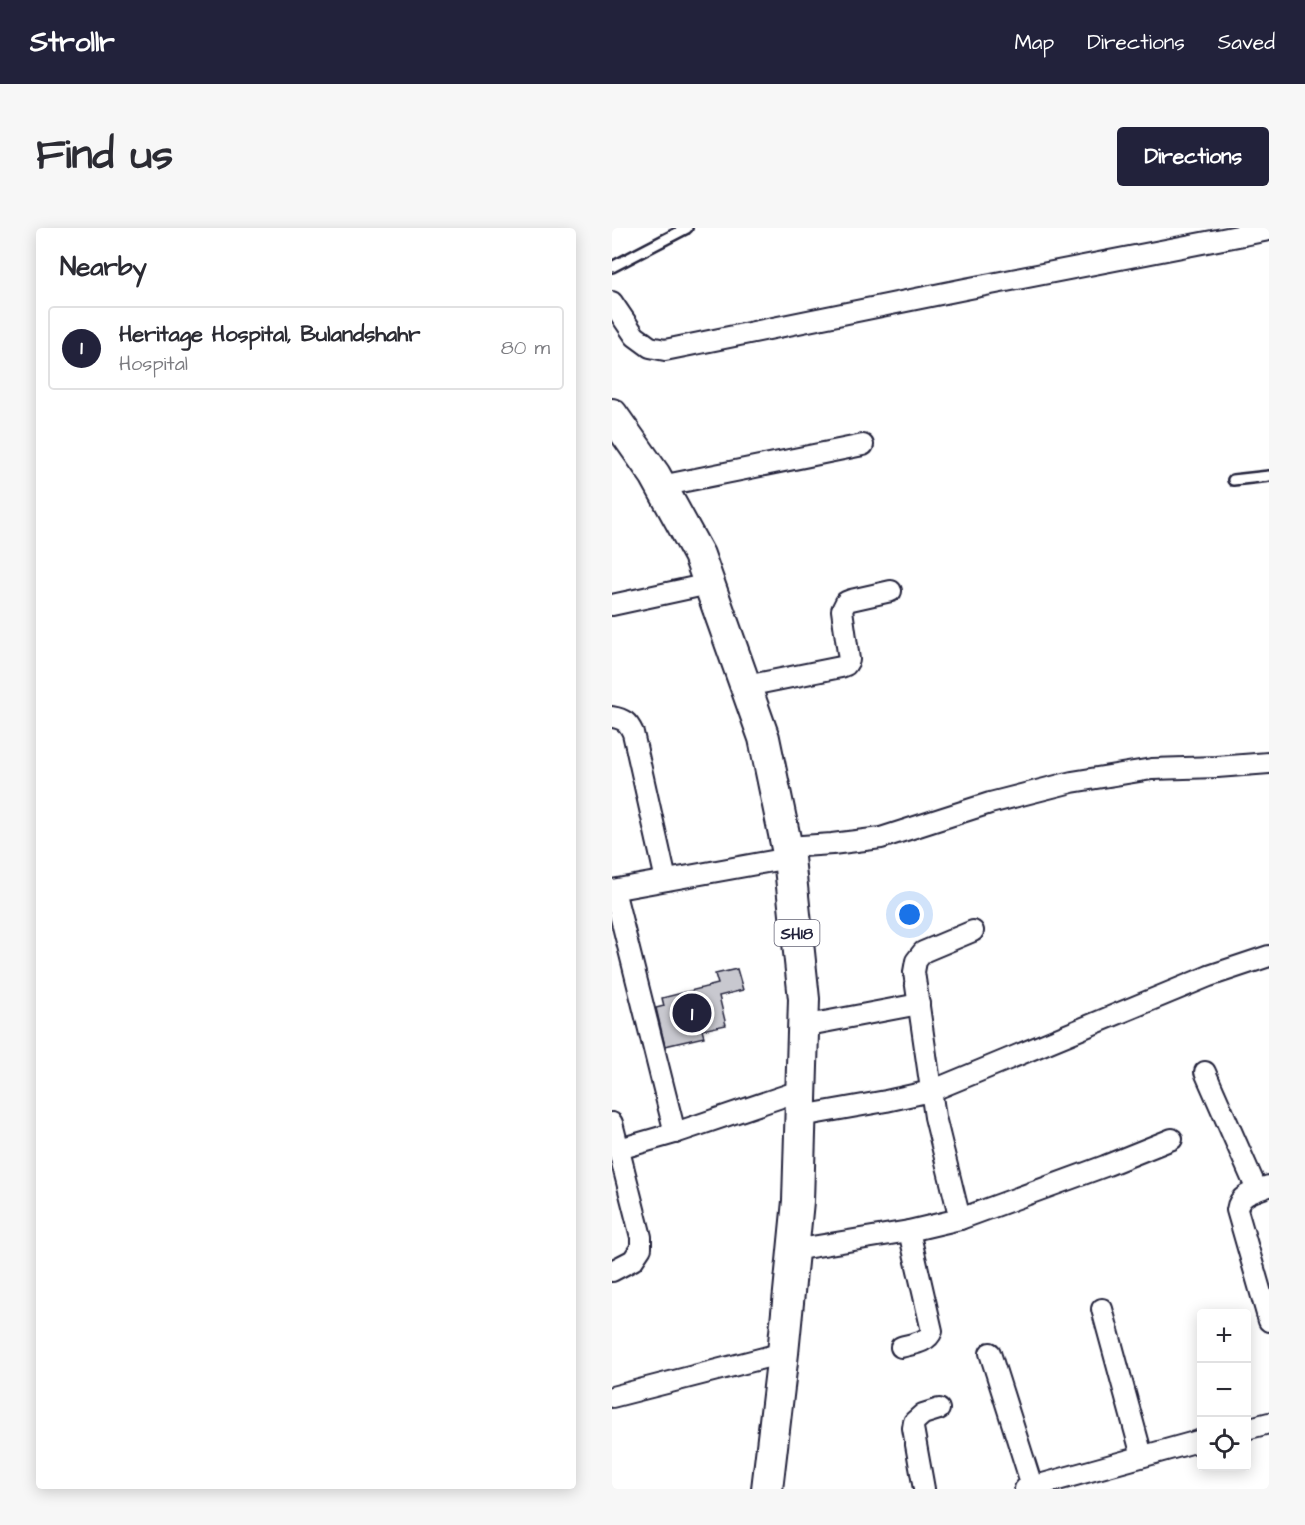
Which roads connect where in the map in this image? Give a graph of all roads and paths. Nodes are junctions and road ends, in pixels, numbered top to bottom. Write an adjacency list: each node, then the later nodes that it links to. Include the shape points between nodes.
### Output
1 (687, 228): 3 (lane)
2 (1269, 230): 4 (street, via 666,350 650,347 635,336)
3 (612, 267)
4 (612, 302)
5 (612, 414): 9 (main road, SH18)
6 (863, 446): 9 (street)
7 (1269, 476): 8 (lane)
8 (1233, 480)
9 (661, 486): 10 (main road, SH18, via 699,555)
10 (709, 584): 12 (street); 13 (main road, SH18)
11 (891, 591): 13 (street, via 844,605 849,660 846,665)
12 (612, 605)
13 (746, 686): 16 (main road, SH18, via 764,738)
14 (612, 717): 17 (street, via 629,723 633,733)
15 (1269, 763): 16 (street, via 1152,769 1072,782 881,838)
16 (788, 852): 17 (street); 22 (main road, SH18)
17 (666, 880): 18 (street)
18 (613, 890): 27 (street)
19 (973, 932): 21 (street, via 922,952 914,972)
20 (1269, 956): 24 (street, via 1188,984)
21 (919, 1004): 22 (street); 24 (street)
22 (804, 1026): 25 (main road, SH18)
23 (1205, 1071): 30 (street)
24 (931, 1091): 25 (street, via 886,1101); 31 (street)
25 (801, 1103): 27 (street); 33 (main road, SH18)
26 (612, 1123): 29 (street)
27 (675, 1133): 29 (street)
28 (1172, 1139): 31 (street)
29 (618, 1161): 34 (street, via 641,1248 633,1260)
30 (1263, 1188): 36 (street, via 1243,1196 1237,1210)
31 (960, 1219): 32 (street)
32 (909, 1231): 33 (street); 37 (street, via 932,1331 927,1339)
33 (793, 1250): 38 (main road, SH18)
34 (612, 1271)
35 (1102, 1309): 45 (street)
36 (1269, 1321)
37 (901, 1347)
38 (783, 1353): 40 (street); 47 (main road, SH18)
39 (990, 1353): 46 (street)
40 (612, 1397)
41 (939, 1409): 48 (street, via 914,1422)
42 (1269, 1423): 43 (street)
43 (1251, 1428)
44 (1197, 1441): 45 (street)
45 (1142, 1456): 46 (street)
46 (1030, 1488)
47 (767, 1489)
48 (924, 1489)

